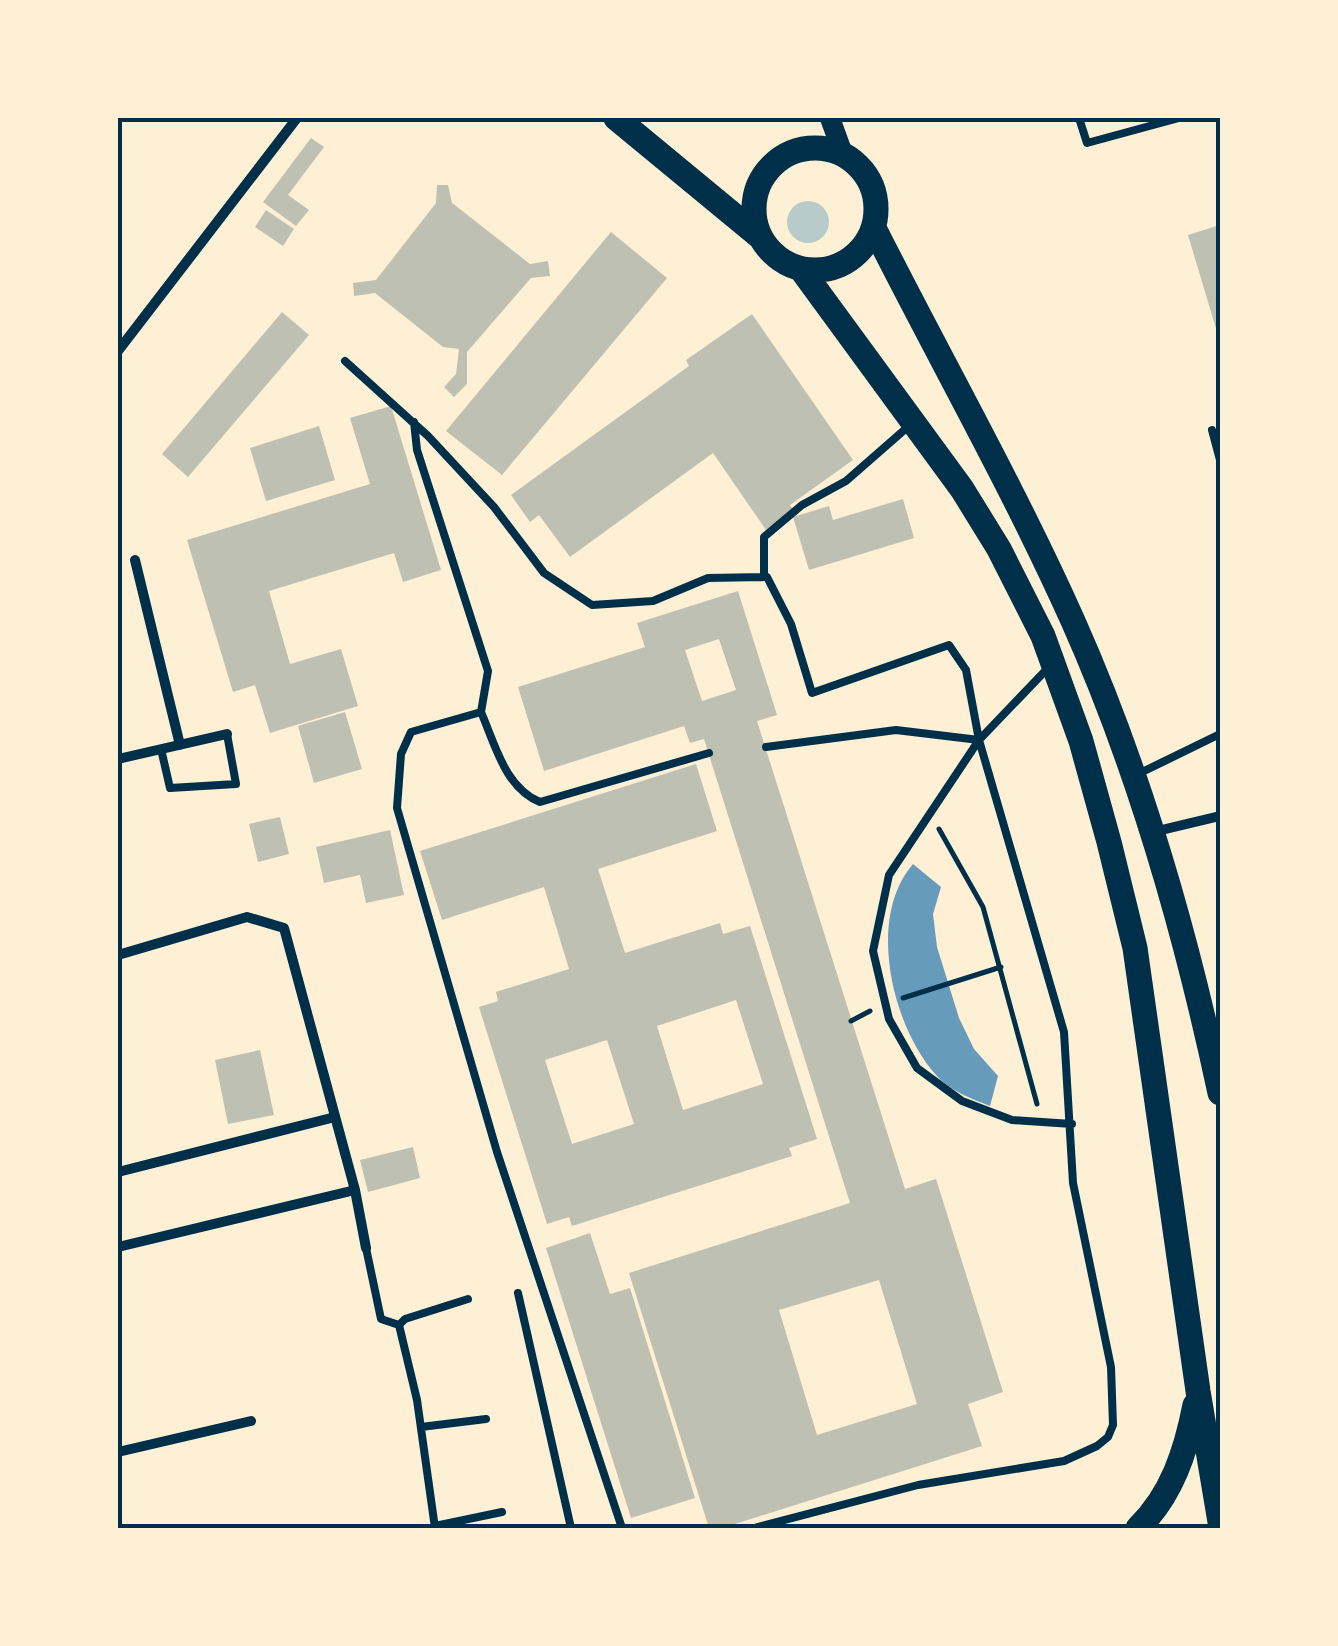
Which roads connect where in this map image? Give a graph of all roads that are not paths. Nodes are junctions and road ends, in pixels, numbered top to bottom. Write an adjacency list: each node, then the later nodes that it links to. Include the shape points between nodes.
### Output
1 (298, 118): 10 (street)
2 (616, 118): 8 (main road)
3 (830, 118): 6 (main road)
4 (1078, 118): 5 (lane, via 1087,143)
5 (1178, 118)
6 (843, 154): 7 (main road, via 874,188); 8 (main road, via 816,147 772,164 756,192)
7 (874, 228): 9 (main road, via 853,258 818,271); 28 (main road, via 1036,543)
8 (759, 236): 9 (main road)
9 (800, 269): 13 (main road)
10 (118, 352)
11 (345, 361): 12 (lane)
12 (414, 422): 17 (lane, via 544,572 592,605 653,601 708,578); 19 (lane, via 417,450 486,663)
13 (913, 422): 17 (lane, via 846,481 764,537); 18 (main road, via 999,549)
14 (1212, 430): 15 (lane)
15 (1220, 460)
16 (135, 560): 23 (street)
17 (764, 577): 22 (lane, via 791,624 812,692 949,645 966,670)
18 (1052, 663): 22 (lane); 42 (main road, via 1110,842 1134,948)
19 (482, 712): 26 (lane, via 512,781 540,802); 52 (lane, via 411,732 400,754 396,808 497,1152)
20 (226, 734): 23 (street); 25 (lane, via 236,784 170,788)
21 (1220, 734): 28 (lane)
22 (979, 740): 24 (lane, via 896,730); 34 (lane, via 1064,1032); 34 (lane, via 889,875 873,951 885,1004 918,1068 962,1101 1012,1120)
23 (180, 745): 25 (street)
24 (766, 747)
25 (162, 749): 27 (street)
26 (709, 753)
27 (118, 760)
28 (1132, 777): 30 (main road)
29 (1220, 816): 30 (street)
30 (1151, 832): 32 (main road)
31 (118, 956): 33 (street, via 248,917 284,928)
32 (1220, 1093)
33 (334, 1117): 35 (street); 36 (street)
34 (1072, 1124): 53 (lane, via 1073,1183 1111,1367 1108,1437 1064,1461 918,1485)
35 (118, 1172)
36 (355, 1190): 37 (street); 38 (street)
37 (118, 1247)
38 (366, 1248): 41 (lane, via 381,1320)
39 (518, 1293): 51 (lane)
40 (468, 1299): 41 (lane)
41 (399, 1325): 45 (lane)
42 (1198, 1391): 46 (main road); 54 (main road, via 1178,1469)
43 (486, 1419): 45 (lane)
44 (251, 1421): 47 (street)
45 (421, 1427): 50 (lane)
46 (1214, 1448): 49 (main road)
47 (118, 1452)
48 (502, 1512): 50 (lane)
49 (1220, 1522)
50 (435, 1527)
51 (570, 1528)
52 (622, 1528)
53 (754, 1528)
54 (1138, 1528)

